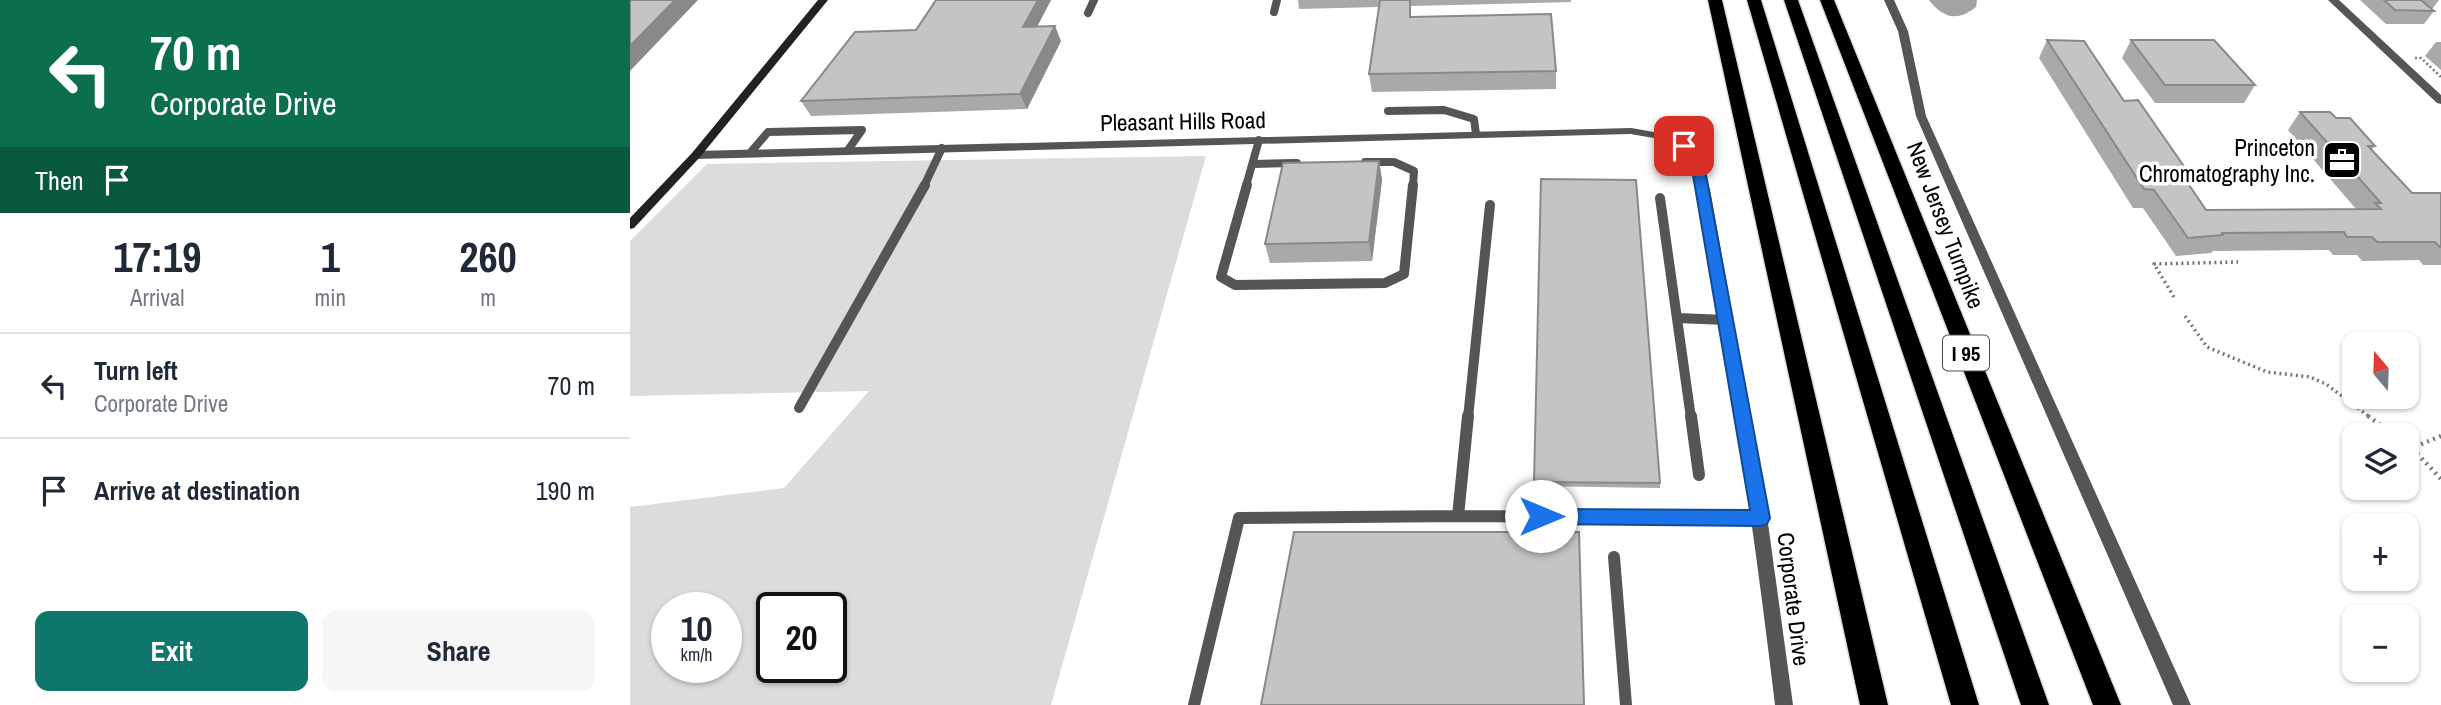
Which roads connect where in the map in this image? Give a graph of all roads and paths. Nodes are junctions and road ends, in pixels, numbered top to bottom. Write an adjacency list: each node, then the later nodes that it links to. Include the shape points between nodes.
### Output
1 (823, 0): 22 (main road)
2 (1094, 0): 11 (lane)
3 (1277, 0): 10 (lane)
4 (1715, 0): 47 (highway)
5 (1754, 0): 48 (highway)
6 (1791, 0): 49 (highway, I 95)
7 (1828, 0): 50 (highway, New Jersey Turnpike / I 95)
8 (1889, 0): 51 (street, via 1903,31 1921,116)
9 (2333, 0): 14 (street)
10 (1274, 12)
11 (1088, 13)
12 (2421, 58): 13 (path)
13 (2428, 58)
14 (2441, 101)
15 (1388, 111): 16 (lane, via 1466,113 1474,119)
16 (1476, 135): 17 (street, Pleasant Hills Road, via 1631,131); 18 (street, Pleasant Hills Road)
17 (1670, 139): 33 (street, Corporate Drive, via 1684,146 1700,175)
18 (1259, 140): 19 (street, Pleasant Hills Road); 25 (lane)
19 (942, 148): 20 (street, Pleasant Hills Road); 34 (lane)
20 (848, 150): 21 (street, Pleasant Hills Road); 21 (lane, via 862,130 768,132)
21 (750, 153): 22 (street, Pleasant Hills Road)
22 (696, 155): 28 (main road)
23 (1356, 162): 25 (lane, via 1394,162 1414,171 1404,274 1385,283 1235,285 1221,277)
24 (1304, 163): 25 (lane)
25 (1253, 164)
26 (1660, 198): 32 (lane)
27 (1490, 205): 41 (lane)
28 (630, 225)
29 (2238, 262): 30 (path, via 2154,264)
30 (2174, 297)
31 (2185, 316): 35 (path, via 2207,347 2267,372 2310,377 2326,384)
32 (1677, 318): 33 (lane); 39 (lane)
33 (1727, 320): 42 (street, Corporate Drive)
34 (799, 408)
35 (2378, 423)
36 (2441, 436): 37 (path)
37 (2419, 445)
38 (2419, 455): 40 (path)
39 (1699, 475)
40 (2441, 479)
41 (1458, 516): 42 (lane); 44 (lane, via 1239,518)
42 (1761, 518): 46 (street, Corporate Drive)
43 (1614, 557): 45 (lane)
44 (1194, 705)
45 (1626, 705)
46 (1784, 705)
47 (1874, 705)
48 (1965, 705)
49 (2035, 705)
50 (2107, 705)
51 (2182, 705)

